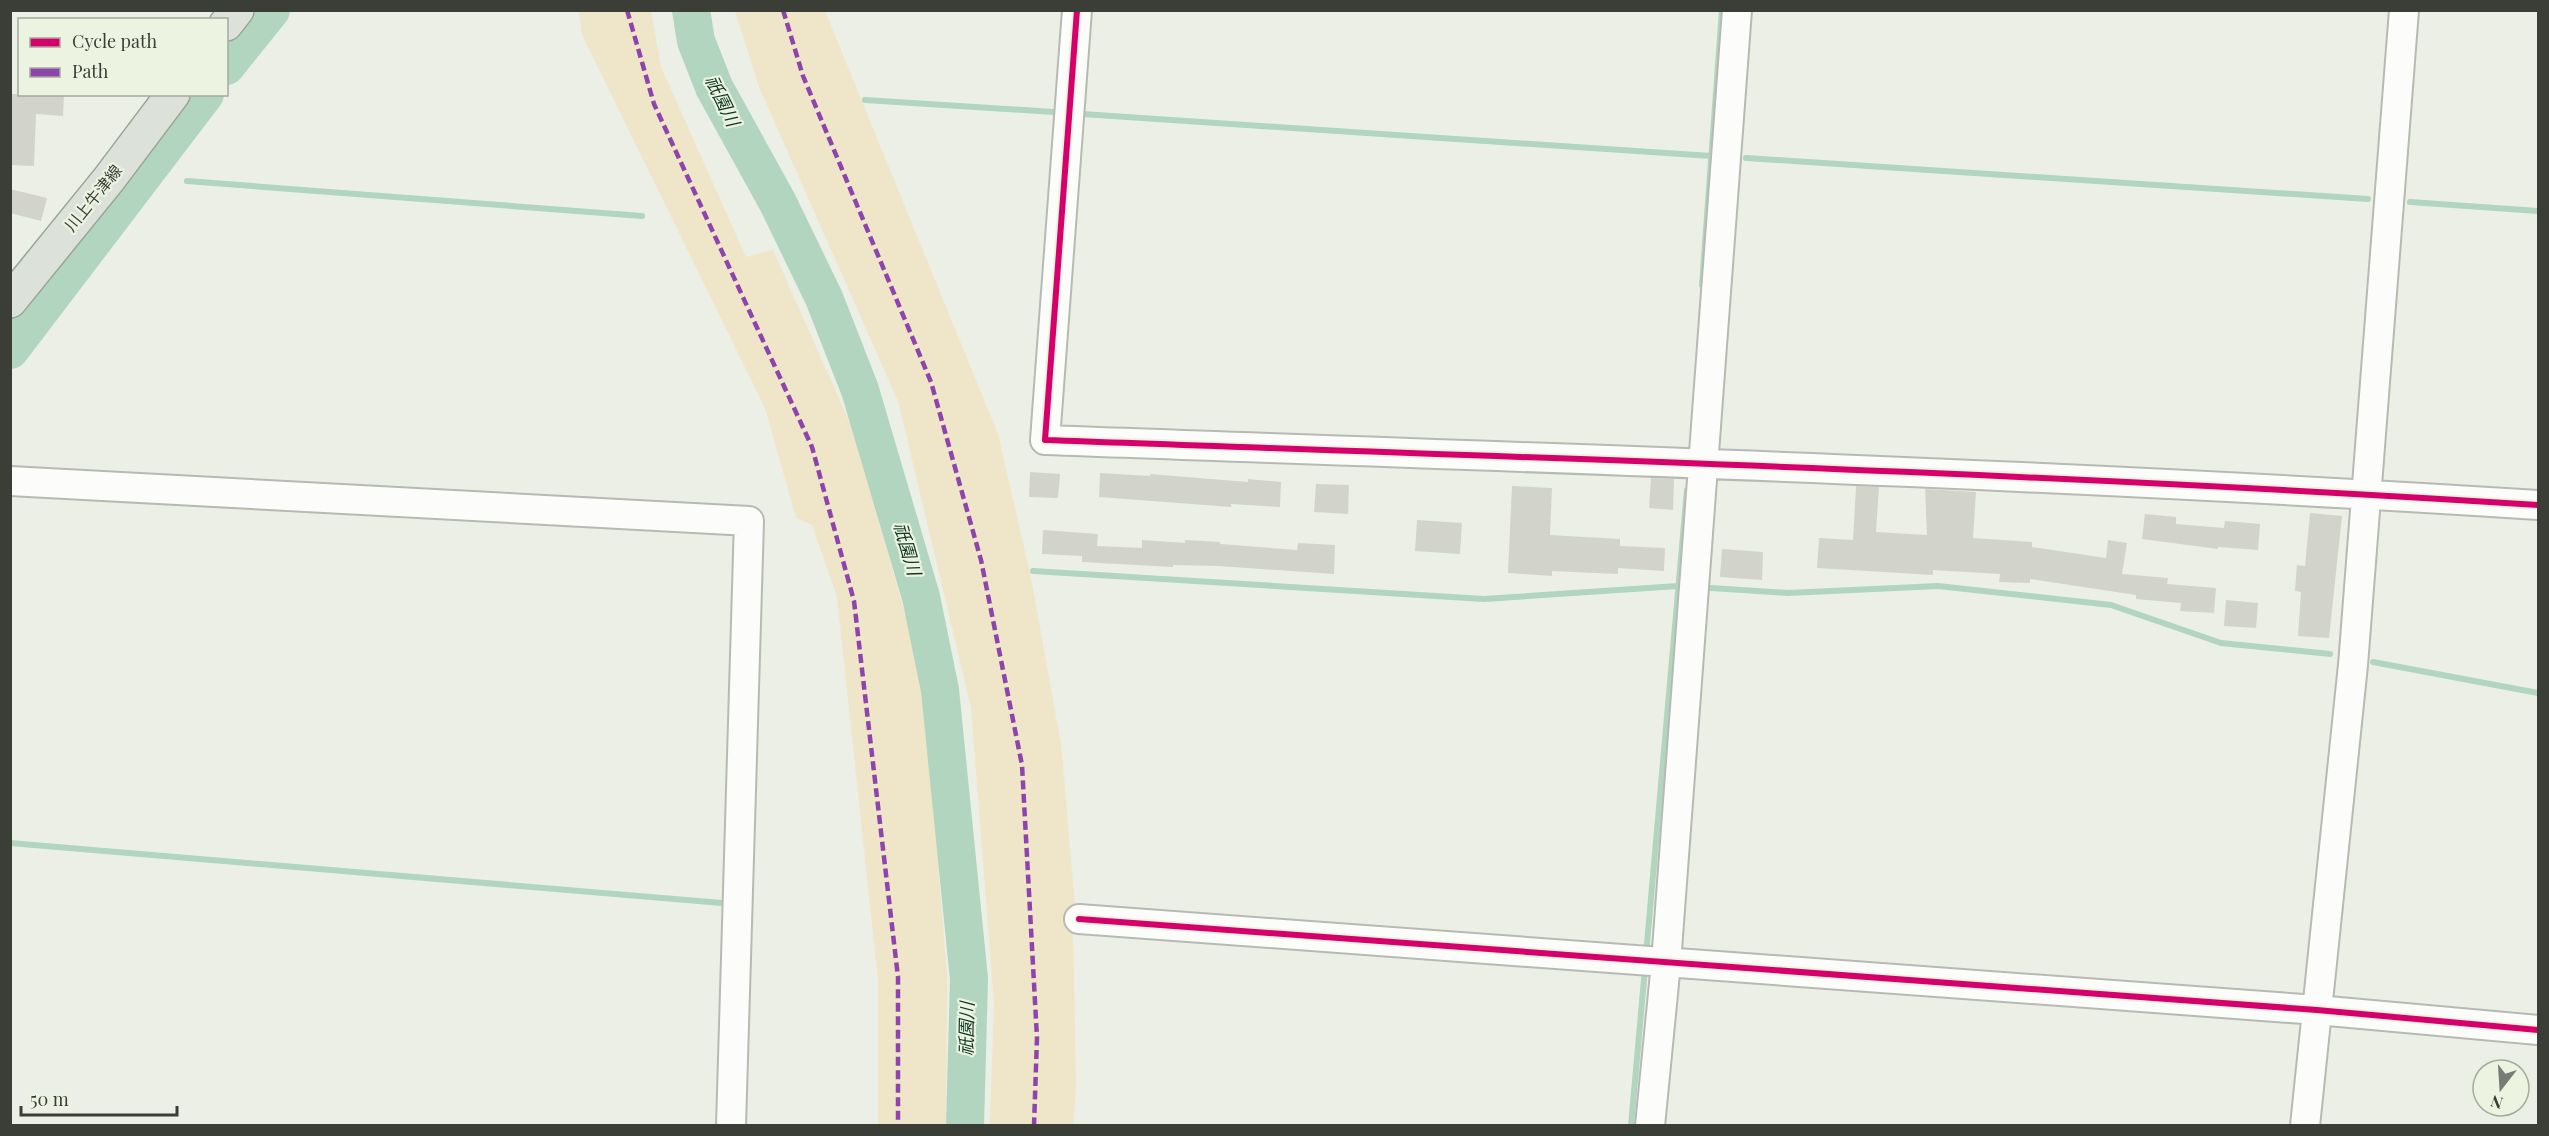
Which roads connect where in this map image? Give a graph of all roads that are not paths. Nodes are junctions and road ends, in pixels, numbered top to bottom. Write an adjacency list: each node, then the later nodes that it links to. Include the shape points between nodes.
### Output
1 (1077, 10): 6 (street, via 1045,440)
2 (1737, 10): 6 (street)
3 (2404, 10): 8 (street)
4 (171, 96): 5 (main road, 川上牛津線)
5 (10, 301)
6 (1692, 464): 8 (street); 11 (street)
7 (10, 481): 14 (street, via 749,521)
8 (2365, 494): 9 (street); 12 (street, via 2353,665)
9 (2538, 505)
10 (1079, 919): 11 (street)
11 (1666, 963): 12 (street); 15 (street)
12 (2317, 1010): 13 (street); 16 (street)
13 (2538, 1030)
14 (730, 1125)
15 (1650, 1125)
16 (2304, 1125)

